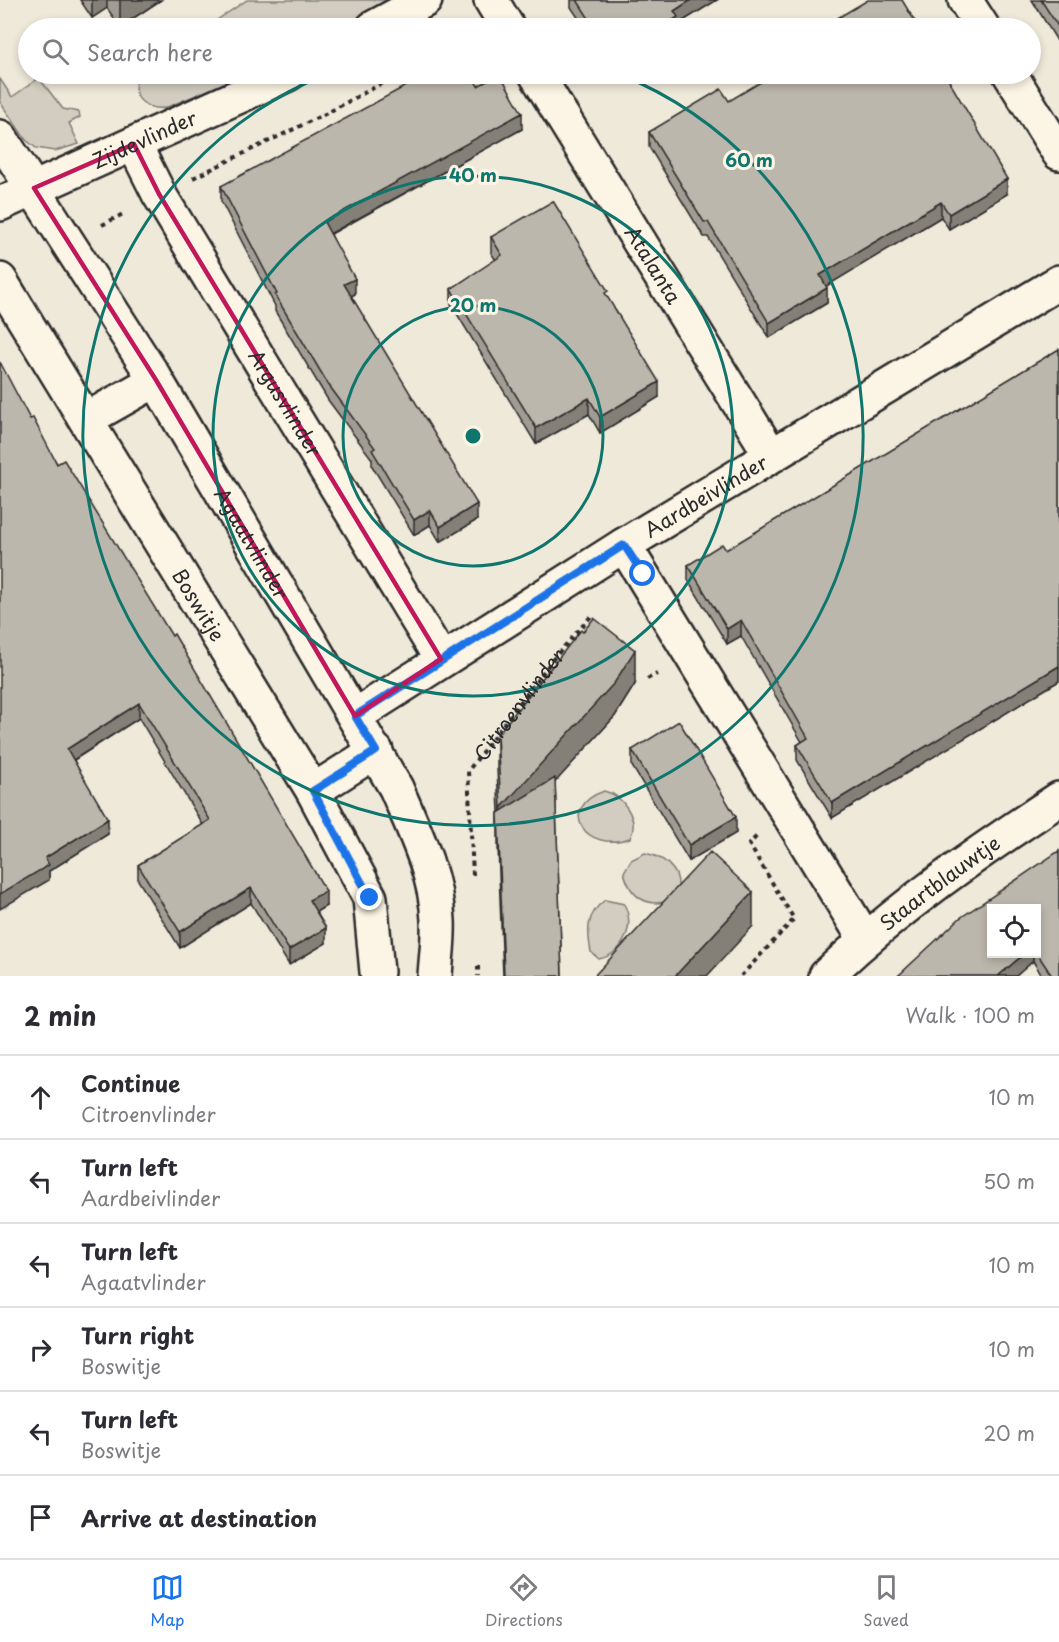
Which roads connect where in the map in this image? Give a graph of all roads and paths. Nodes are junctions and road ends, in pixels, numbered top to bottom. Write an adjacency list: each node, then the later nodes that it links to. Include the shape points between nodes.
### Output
1 (425, 0): 4 (street)
2 (491, 0): 5 (street)
3 (965, 0): 6 (street)
4 (392, 18)
5 (502, 18)
6 (977, 18)
7 (266, 84): 12 (street, Zijdevlinder)
8 (381, 84): 15 (path)
9 (542, 84): 22 (street, Atalanta)
10 (1016, 84): 13 (street)
11 (0, 137): 14 (street, Agaatvlinder)
12 (134, 144): 14 (street, Zijdevlinder); 15 (street, Argusvlinder)
13 (1059, 153)
14 (34, 188): 16 (street, Zijdevlinder); 17 (street, Agaatvlinder)
15 (159, 194): 17 (path); 25 (street, Argusvlinder)
16 (0, 204)
17 (68, 243): 20 (street, Agaatvlinder)
18 (0, 280): 21 (street, Boswitje)
19 (1059, 282): 22 (street, Aardbeivlinder)
20 (156, 380): 21 (street); 26 (street, Agaatvlinder)
21 (87, 419): 28 (street, Boswitje)
22 (771, 455): 23 (street, Aardbeivlinder)
23 (624, 545): 24 (street); 25 (street, Aardbeivlinder)
24 (643, 574): 31 (path, Citroenvlinder, via 601,605 554,658 468,771); 32 (street)
25 (441, 660): 26 (street, Aardbeivlinder)
26 (355, 716): 27 (street, Agaatvlinder)
27 (376, 751): 28 (street); 35 (street, Agaatvlinder, via 413,826 434,890 438,920)
28 (313, 791): 34 (street, Boswitje, via 370,898)
29 (1059, 799): 32 (street, Staartblauwtje, via 1012,829)
30 (749, 844): 37 (path, via 794,919)
31 (474, 885)
32 (865, 939): 38 (street, Staartblauwtje)
33 (478, 965): 36 (path)
34 (377, 972)
35 (435, 976)
36 (478, 976)
37 (741, 976)
38 (826, 976)

